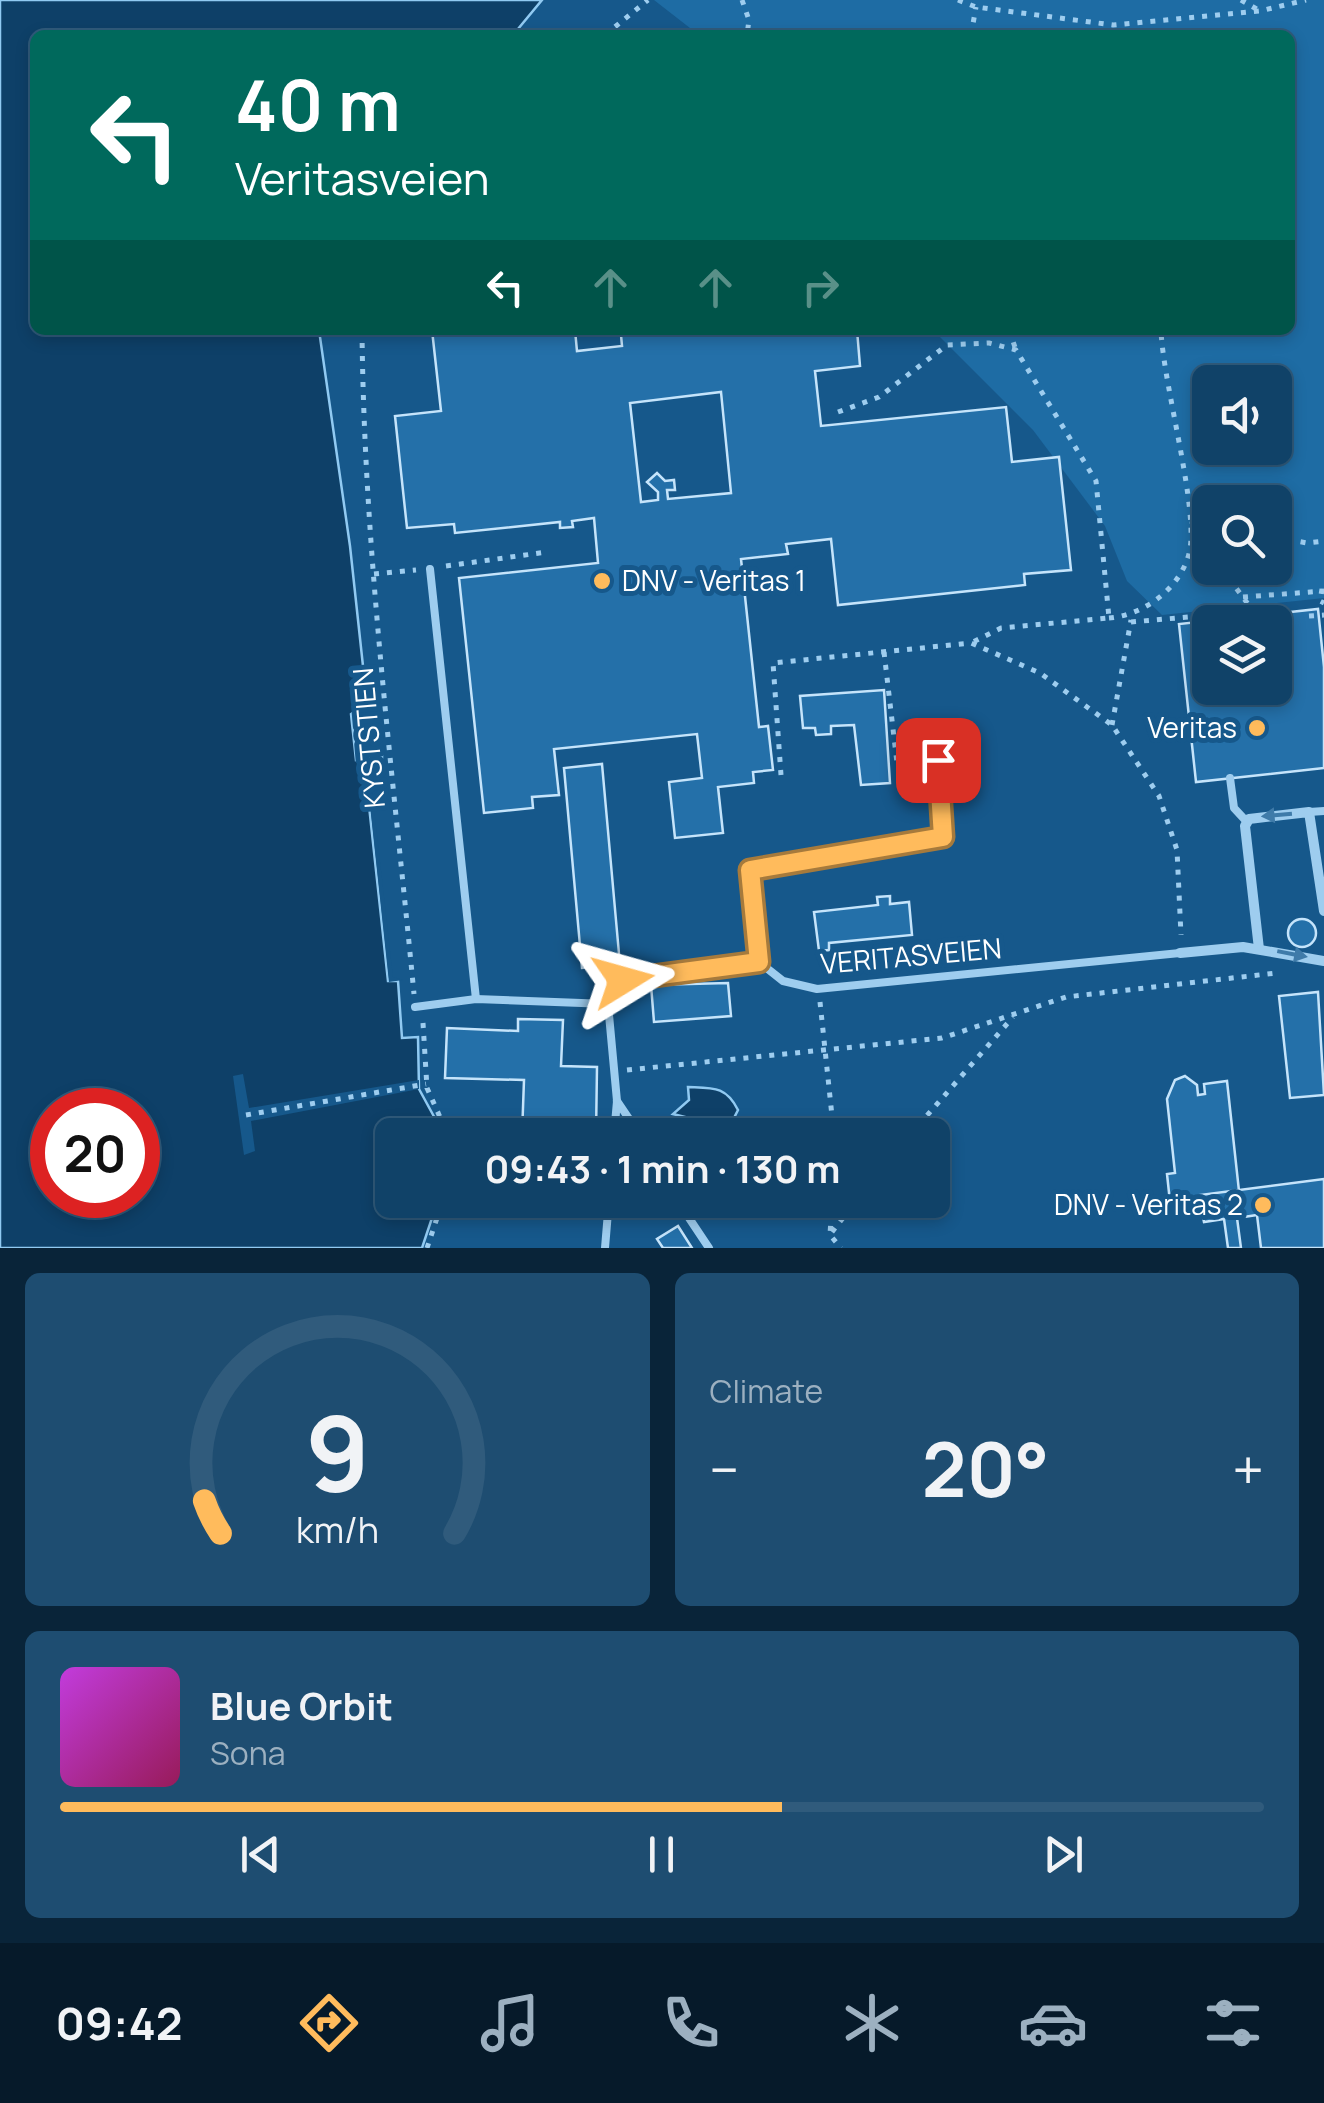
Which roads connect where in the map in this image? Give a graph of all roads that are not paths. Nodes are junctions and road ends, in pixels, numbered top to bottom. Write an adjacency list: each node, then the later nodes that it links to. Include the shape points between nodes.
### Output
1 (430, 568): 12 (lane)
2 (938, 760): 11 (lane, via 943,837 750,870)
3 (1230, 778): 6 (lane, via 1234,808)
4 (1324, 811): 5 (lane)
5 (1309, 812): 6 (street, one-way to 6); 7 (street)
6 (1247, 822): 8 (street)
7 (1324, 911)
8 (1259, 949): 9 (street, VERITASVEIEN); 10 (street, VERITASVEIEN, one-way to 10)
9 (1180, 953): 11 (lane, VERITASVEIEN, via 818,990 783,981)
10 (1324, 960)
11 (759, 962): 13 (lane, via 623,980)
12 (476, 999): 13 (lane); 14 (lane)
13 (608, 1004): 15 (lane)
14 (415, 1007)
15 (617, 1101): 16 (lane); 17 (lane)
16 (616, 1118)
17 (628, 1118)
18 (608, 1218): 20 (lane)
19 (689, 1218): 21 (lane)
20 (605, 1248)
21 (709, 1248)

